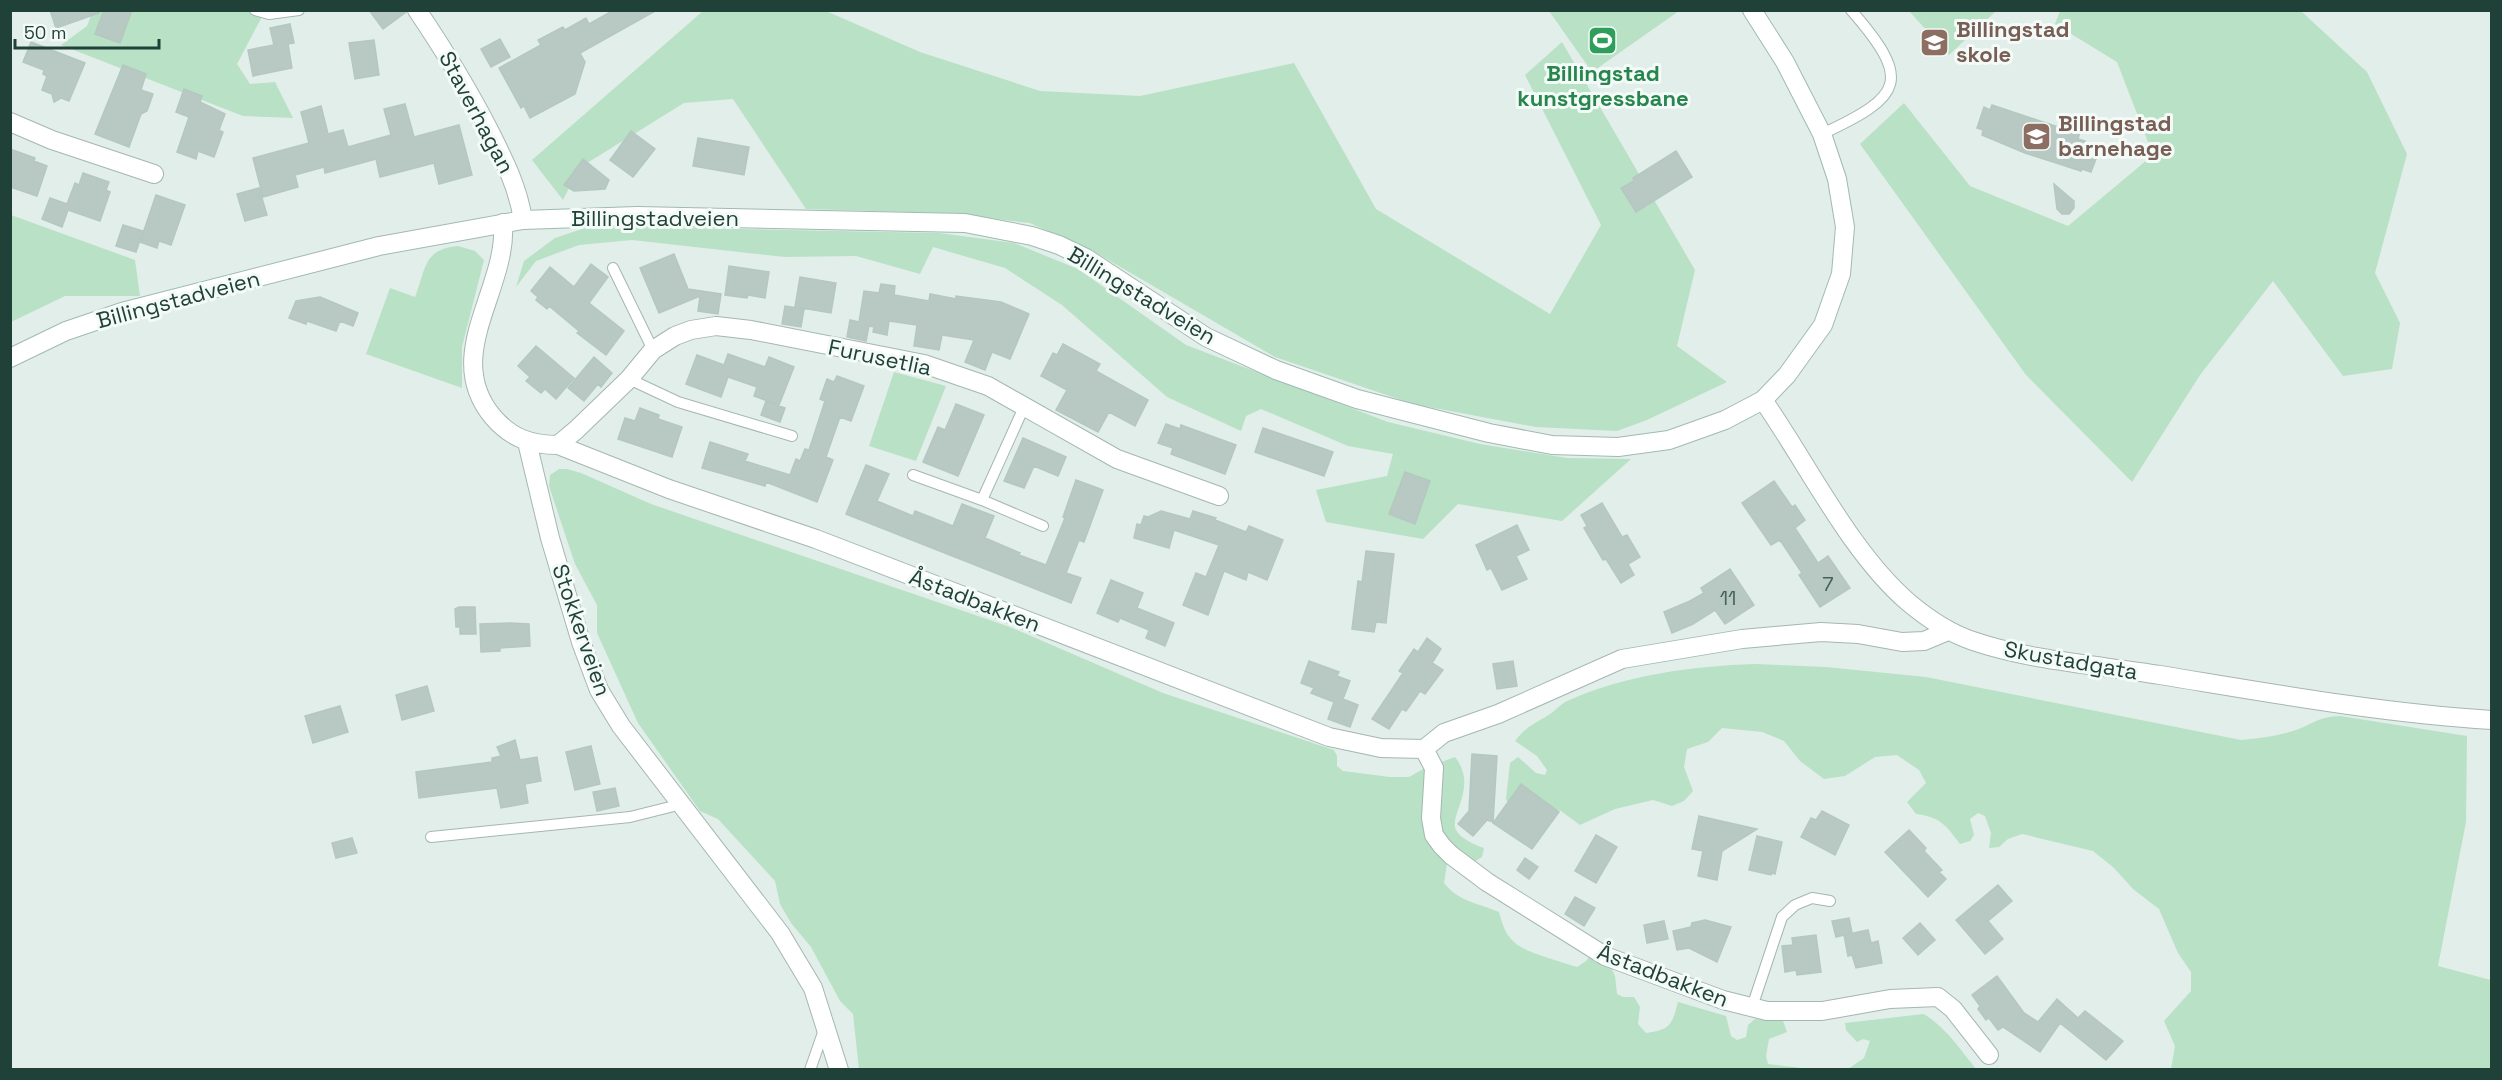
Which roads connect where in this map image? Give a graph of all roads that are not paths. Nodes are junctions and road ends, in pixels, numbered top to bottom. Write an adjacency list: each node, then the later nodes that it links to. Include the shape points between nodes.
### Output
1 (255, 10): 2 (lane, via 269,14)
2 (299, 10)
3 (417, 10): 9 (street, Staverhagan, via 463,79 511,172)
4 (1752, 10): 7 (street, Billingstadveien, via 1785,62)
5 (1851, 10): 7 (lane, via 1889,60 1892,78 1886,96)
6 (10, 122): 8 (street)
7 (1822, 134): 15 (street, Billingstadveien, via 1837,179 1845,227 1841,273 1823,325 1787,375)
8 (154, 174)
9 (523, 220): 10 (street, Billingstadveien); 15 (street, Billingstadveien, via 649,216 953,223 996,228 1050,242 1086,258 1206,337 1276,370 1357,399 1552,445 1618,447 1669,440 1725,420)
10 (503, 223): 13 (street, Billingstadveien, via 380,246 122,312 66,331); 18 (street, via 501,260 476,336 473,371 484,407 514,437)
11 (613, 268): 12 (lane)
12 (653, 351): 14 (street, Furusetlia); 16 (street, Furusetlia, via 691,330 716,326 751,330 924,364 988,386)
13 (10, 358)
14 (629, 379): 17 (lane, via 678,402); 19 (street, Furusetlia)
15 (1763, 400): 24 (street, Skustadgata, via 1882,576 1909,603)
16 (1024, 407): 21 (street, Furusetlia, via 1117,459); 22 (lane)
17 (792, 436)
18 (527, 442): 19 (street, Åstadbakken); 27 (street, Stokkerveien, via 550,538 598,690)
19 (558, 445): 26 (street, Åstadbakken, via 669,489 827,543 1329,737 1381,748)
20 (913, 475): 22 (lane)
21 (1219, 496)
22 (982, 500): 23 (lane)
23 (1043, 526)
24 (1948, 631): 25 (street, Skustadgata, via 1973,641 2044,657 2384,711); 26 (street, via 1924,641 1902,642 1821,632 1742,639 1622,658 1498,714 1444,733)
25 (2492, 720)
26 (1424, 749): 30 (street, Åstadbakken, via 1434,768 1434,835 1450,855 1605,956)
27 (682, 804): 28 (lane, via 630,817); 31 (street, Stokkerveien, via 780,933 813,987)
28 (431, 837)
29 (1830, 901): 30 (lane, via 1812,898 1795,905 1782,917)
30 (1752, 1007): 32 (street, Åstadbakken, via 1822,1011 1890,999 1938,997 1953,1009)
31 (825, 1027): 33 (lane); 34 (street, Stokkerveien)
32 (1989, 1055)
33 (810, 1070)
34 (839, 1070)

